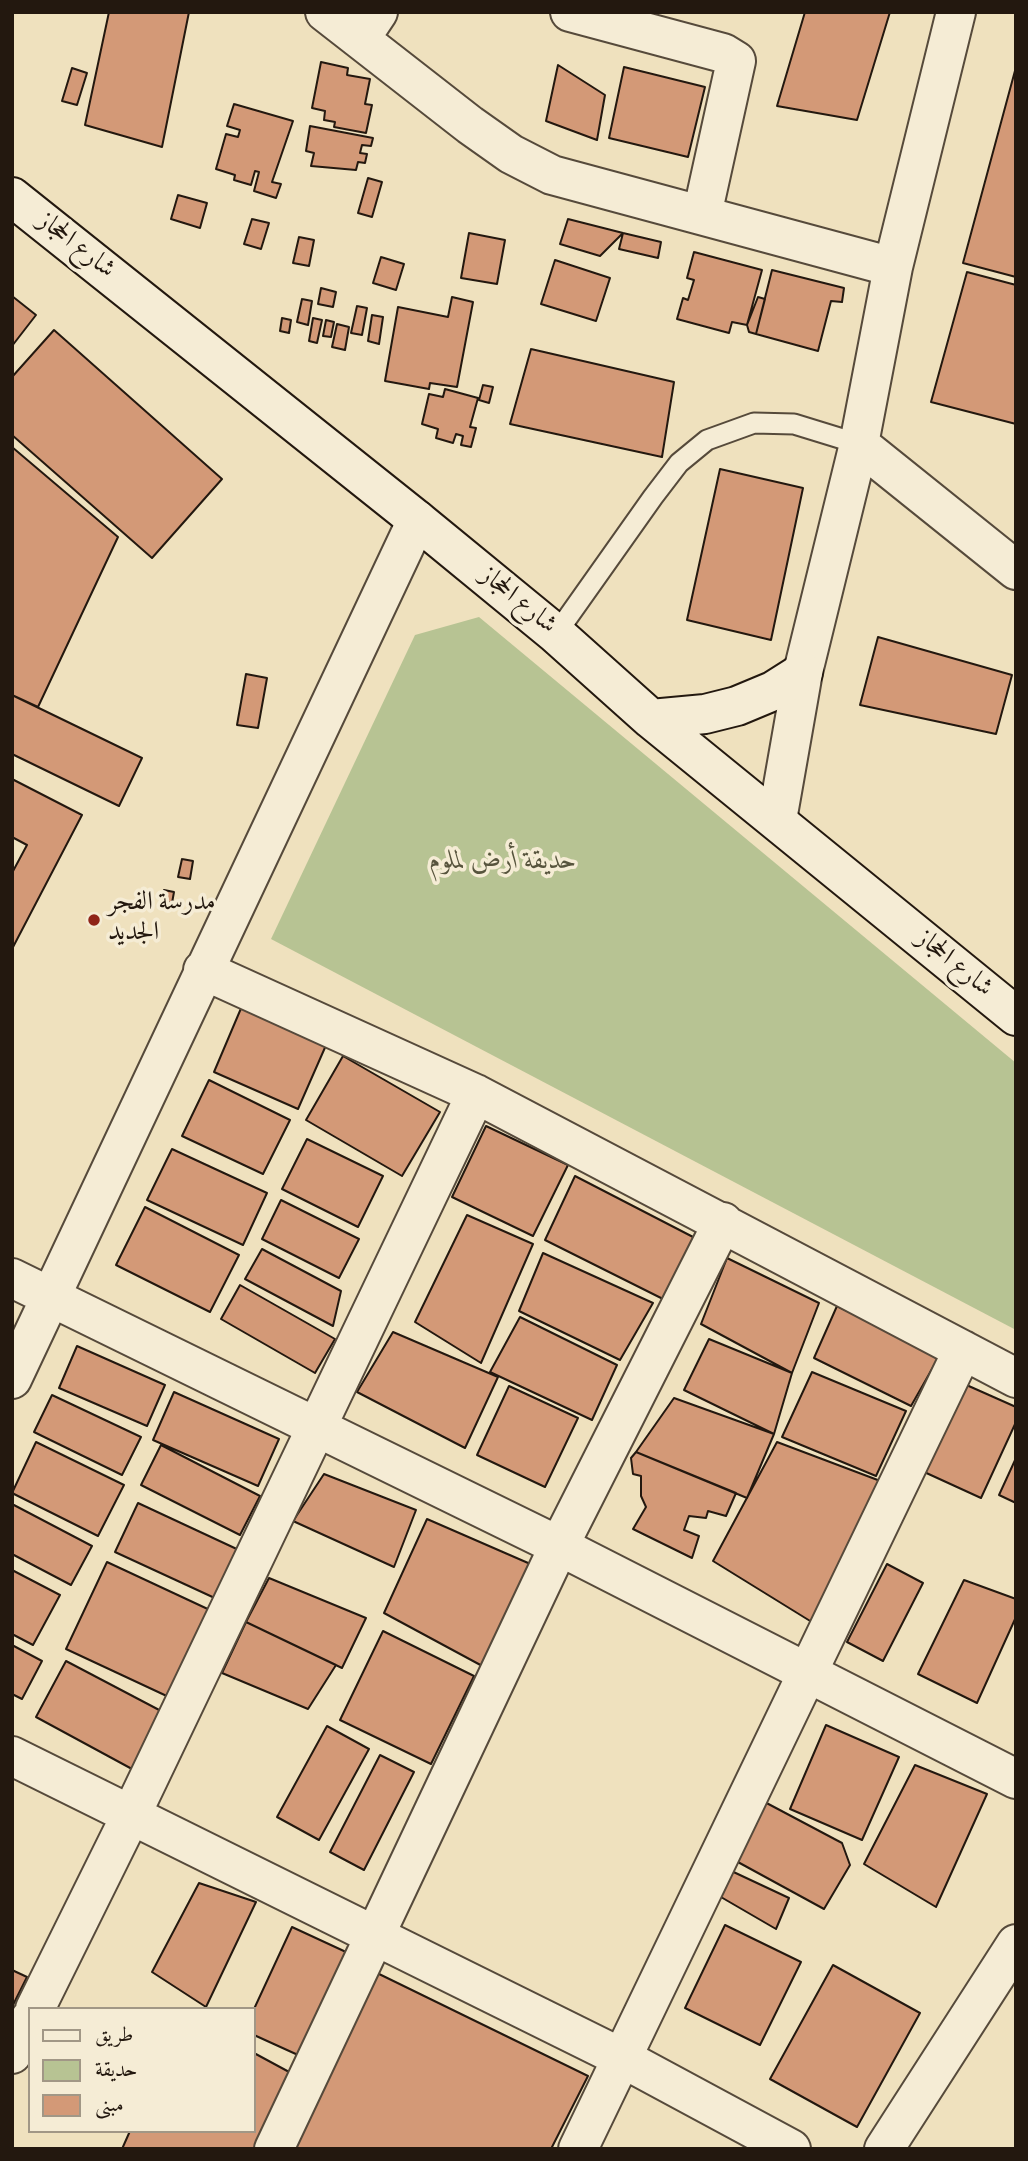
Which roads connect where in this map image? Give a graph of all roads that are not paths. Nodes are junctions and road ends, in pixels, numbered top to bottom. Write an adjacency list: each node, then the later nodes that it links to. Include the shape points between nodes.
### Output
1 (325, 12): 4 (street)
2 (570, 12): 6 (street, via 723,53 736,61)
3 (956, 12): 7 (street)
4 (369, 26): 6 (street, via 470,125 532,164 552,175)
5 (12, 197): 9 (street, شارع الحجاز)
6 (702, 215): 7 (street)
7 (893, 267): 8 (street)
8 (859, 444): 10 (street); 11 (lane, via 794,424 754,423 707,440 660,488); 12 (street)
9 (416, 520): 11 (street, شارع الحجاز); 15 (street)
10 (1016, 570)
11 (556, 634): 13 (street, شارع الحجاز)
12 (803, 672): 13 (street, via 737,706); 14 (street)
13 (651, 719): 14 (street, شارع الحجاز)
14 (777, 820): 16 (street, شارع الحجاز)
15 (203, 970): 17 (street); 20 (street)
16 (1016, 1016)
17 (475, 1094): 18 (street); 24 (street)
18 (723, 1222): 21 (street); 25 (street)
19 (12, 1278): 20 (street)
20 (52, 1297): 23 (street); 24 (street)
21 (963, 1350): 22 (street); 26 (street)
22 (1016, 1378)
23 (12, 1379)
24 (315, 1427): 25 (street); 29 (street)
25 (559, 1546): 26 (street); 30 (street)
26 (808, 1671): 28 (street); 35 (street)
27 (12, 1756): 29 (street)
28 (1016, 1779)
29 (132, 1812): 30 (street); 32 (street)
30 (375, 1934): 35 (street); 36 (street)
31 (1016, 1944): 39 (street)
32 (36, 2007)
33 (28, 2023): 34 (street)
34 (12, 2054)
35 (624, 2059): 37 (street); 38 (street)
36 (274, 2149)
37 (578, 2149)
38 (791, 2149)
39 (884, 2149)

